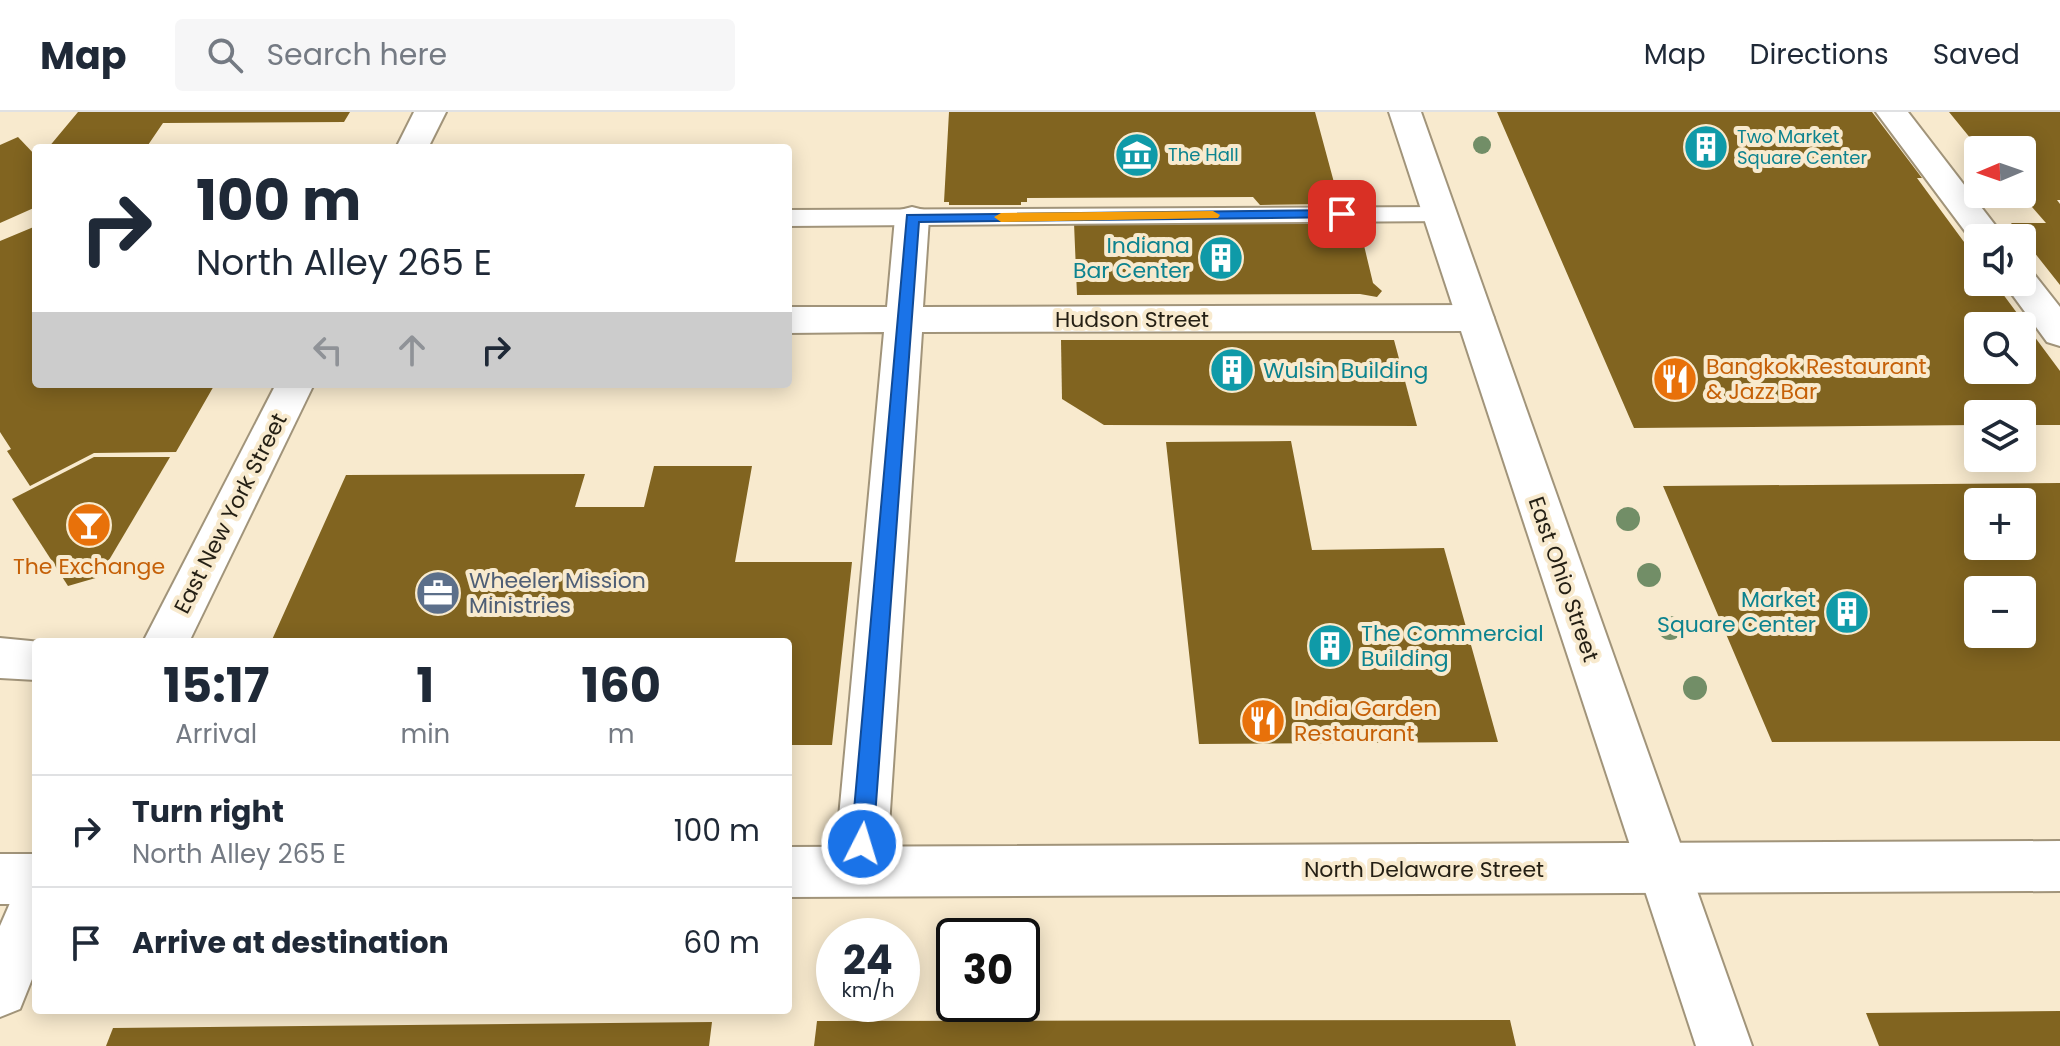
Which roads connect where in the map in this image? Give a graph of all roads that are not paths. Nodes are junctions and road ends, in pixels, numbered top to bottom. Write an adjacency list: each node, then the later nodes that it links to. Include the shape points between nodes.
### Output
1 (430, 112): 4 (main road)
2 (1405, 112): 5 (main road, East Ohio Street)
3 (1892, 112): 8 (main road)
4 (414, 144)
5 (1442, 215): 7 (lane); 10 (main road, East Ohio Street)
6 (792, 218): 7 (lane)
7 (912, 218): 12 (main road)
8 (1977, 224)
9 (2032, 296): 13 (main road)
10 (1476, 318): 12 (main road, Hudson Street); 19 (main road, East Ohio Street)
11 (792, 320): 12 (main road, Hudson Street)
12 (904, 320): 20 (main road)
13 (2060, 333)
14 (293, 388): 15 (main road, East New York Street)
15 (168, 638)
16 (0, 658): 17 (main road)
17 (32, 660)
18 (2060, 866): 19 (main road, North Delaware Street)
19 (1663, 868): 20 (main road, North Delaware Street); 26 (main road, East Ohio Street)
20 (860, 871): 21 (main road, North Delaware Street)
21 (792, 872)
22 (0, 879): 23 (main road)
23 (32, 879)
24 (32, 914): 25 (main road)
25 (0, 989)
26 (1724, 1046)

